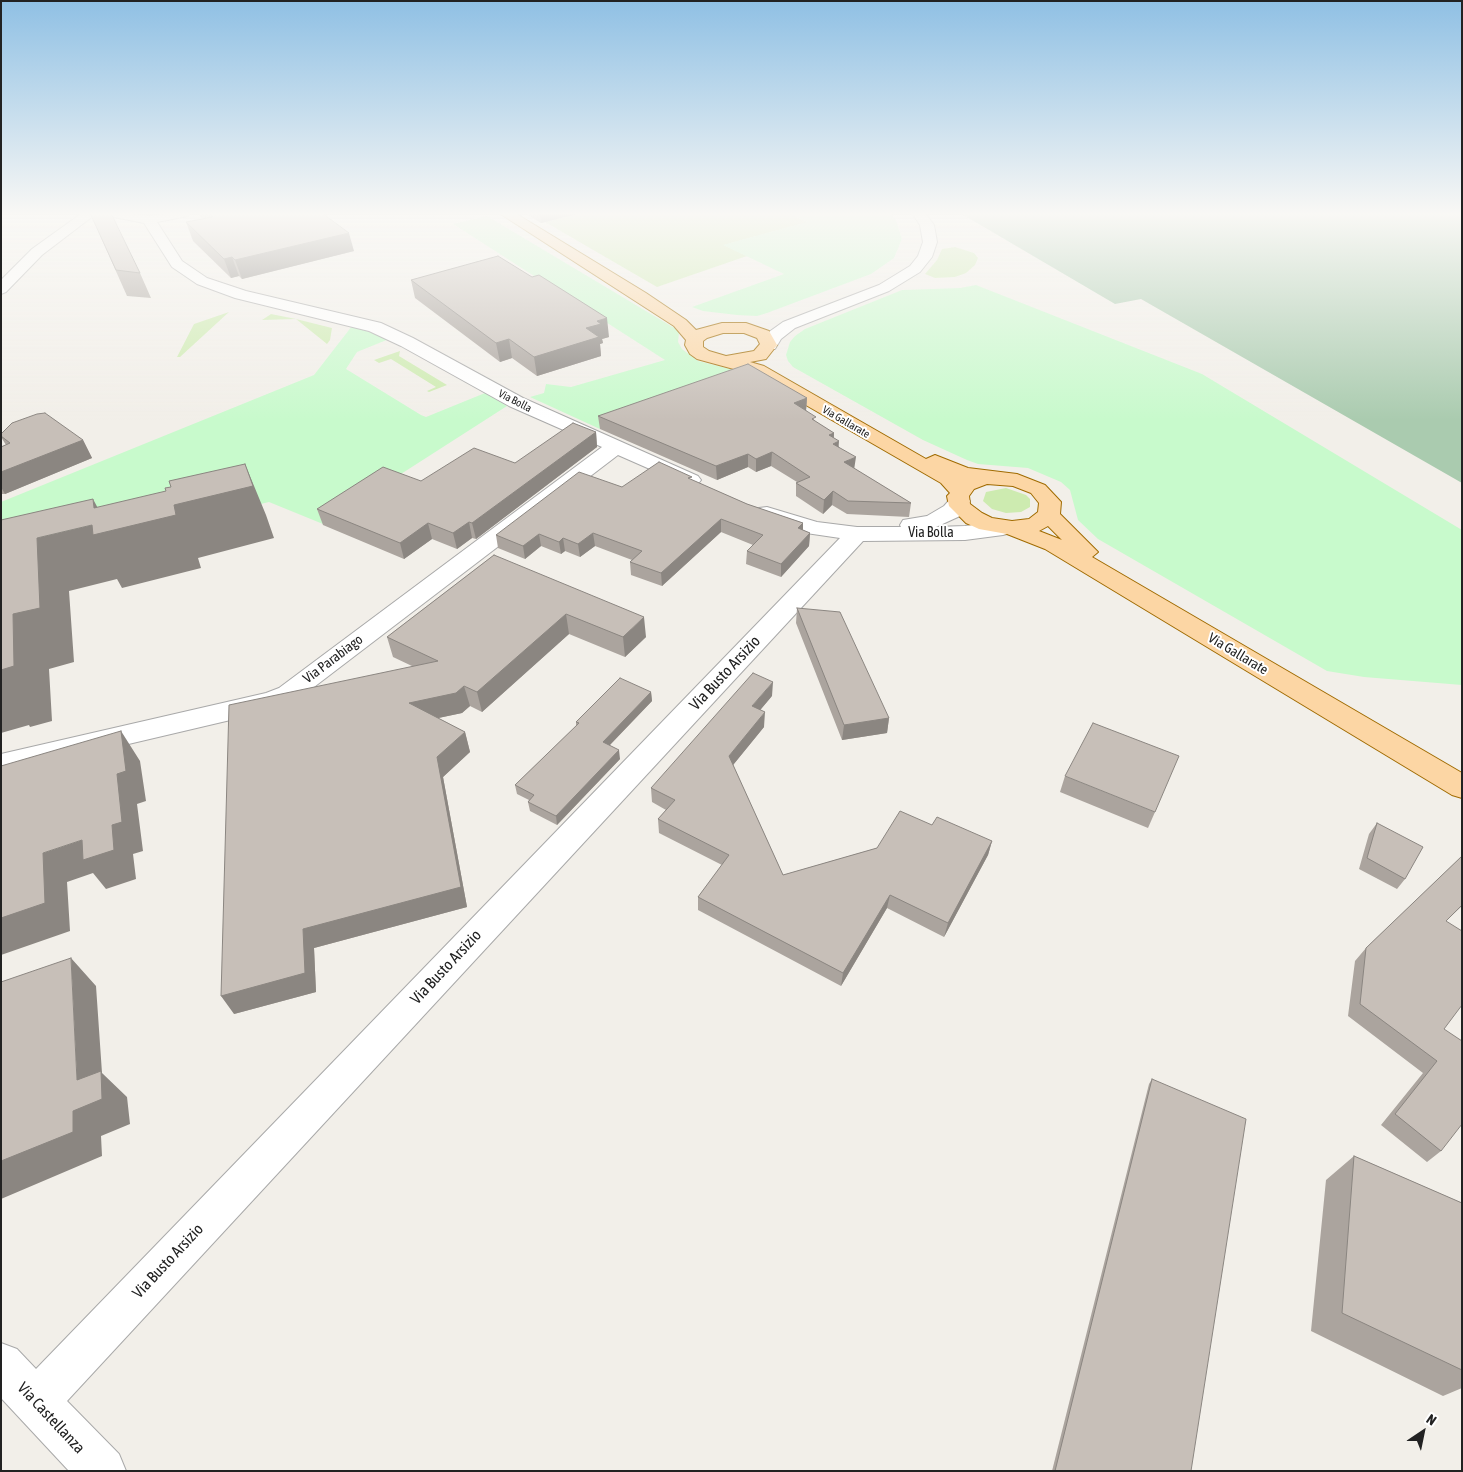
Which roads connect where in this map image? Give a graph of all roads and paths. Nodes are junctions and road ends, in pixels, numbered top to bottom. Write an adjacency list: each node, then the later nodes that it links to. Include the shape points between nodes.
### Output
1 (204, 282): 11 (street, Via Bolla, via 223,290 366,324 391,333 509,399)
2 (616, 282): 4 (main road, Via Gallarate)
3 (894, 282): 5 (street)
4 (640, 296): 6 (main road, Via Gallarate); 8 (main road, Via Gallarate, via 680,323)
5 (814, 314): 7 (street, via 773,325); 9 (street, via 782,329)
6 (722, 328): 7 (main road, Via Gallarate); 8 (main road, Via Gallarate, via 710,330)
7 (740, 328): 9 (main road, Via Gallarate, via 763,335)
8 (695, 339): 10 (main road, Via Gallarate, via 693,345 703,355)
9 (767, 348): 10 (main road, Via Gallarate, via 750,358); 12 (main road, Via Gallarate, via 772,365 783,374 913,452 963,473)
10 (727, 361): 14 (main road, Via Gallarate, via 758,370 948,479)
11 (615, 447): 13 (street, Via Bolla); 19 (street, Via Parabiago, via 288,694 273,701)
12 (993, 478): 14 (main road, Via Gallarate, via 972,482); 16 (main road, Via Gallarate, via 1017,480 1038,489 1050,502)
13 (713, 490)
14 (959, 496): 17 (main road, Via Gallarate, via 964,511 974,518); 18 (street, Via Bolla, via 952,511 933,521)
15 (746, 504): 18 (street, Via Bolla, via 814,528)
16 (1049, 514): 17 (main road, Via Gallarate, via 1035,525); 20 (main road, Via Gallarate, via 1087,552)
17 (1008, 528): 18 (street, Via Bolla, via 965,533); 21 (main road, Via Gallarate, via 1053,544)
18 (857, 534): 23 (street, Via Busto Arsizio)
19 (1, 764)
20 (1462, 772)
21 (1462, 787)
22 (1, 1365): 23 (street, Via Castellanza)
23 (36, 1401): 24 (street, Via Castellanza)
24 (102, 1471)

